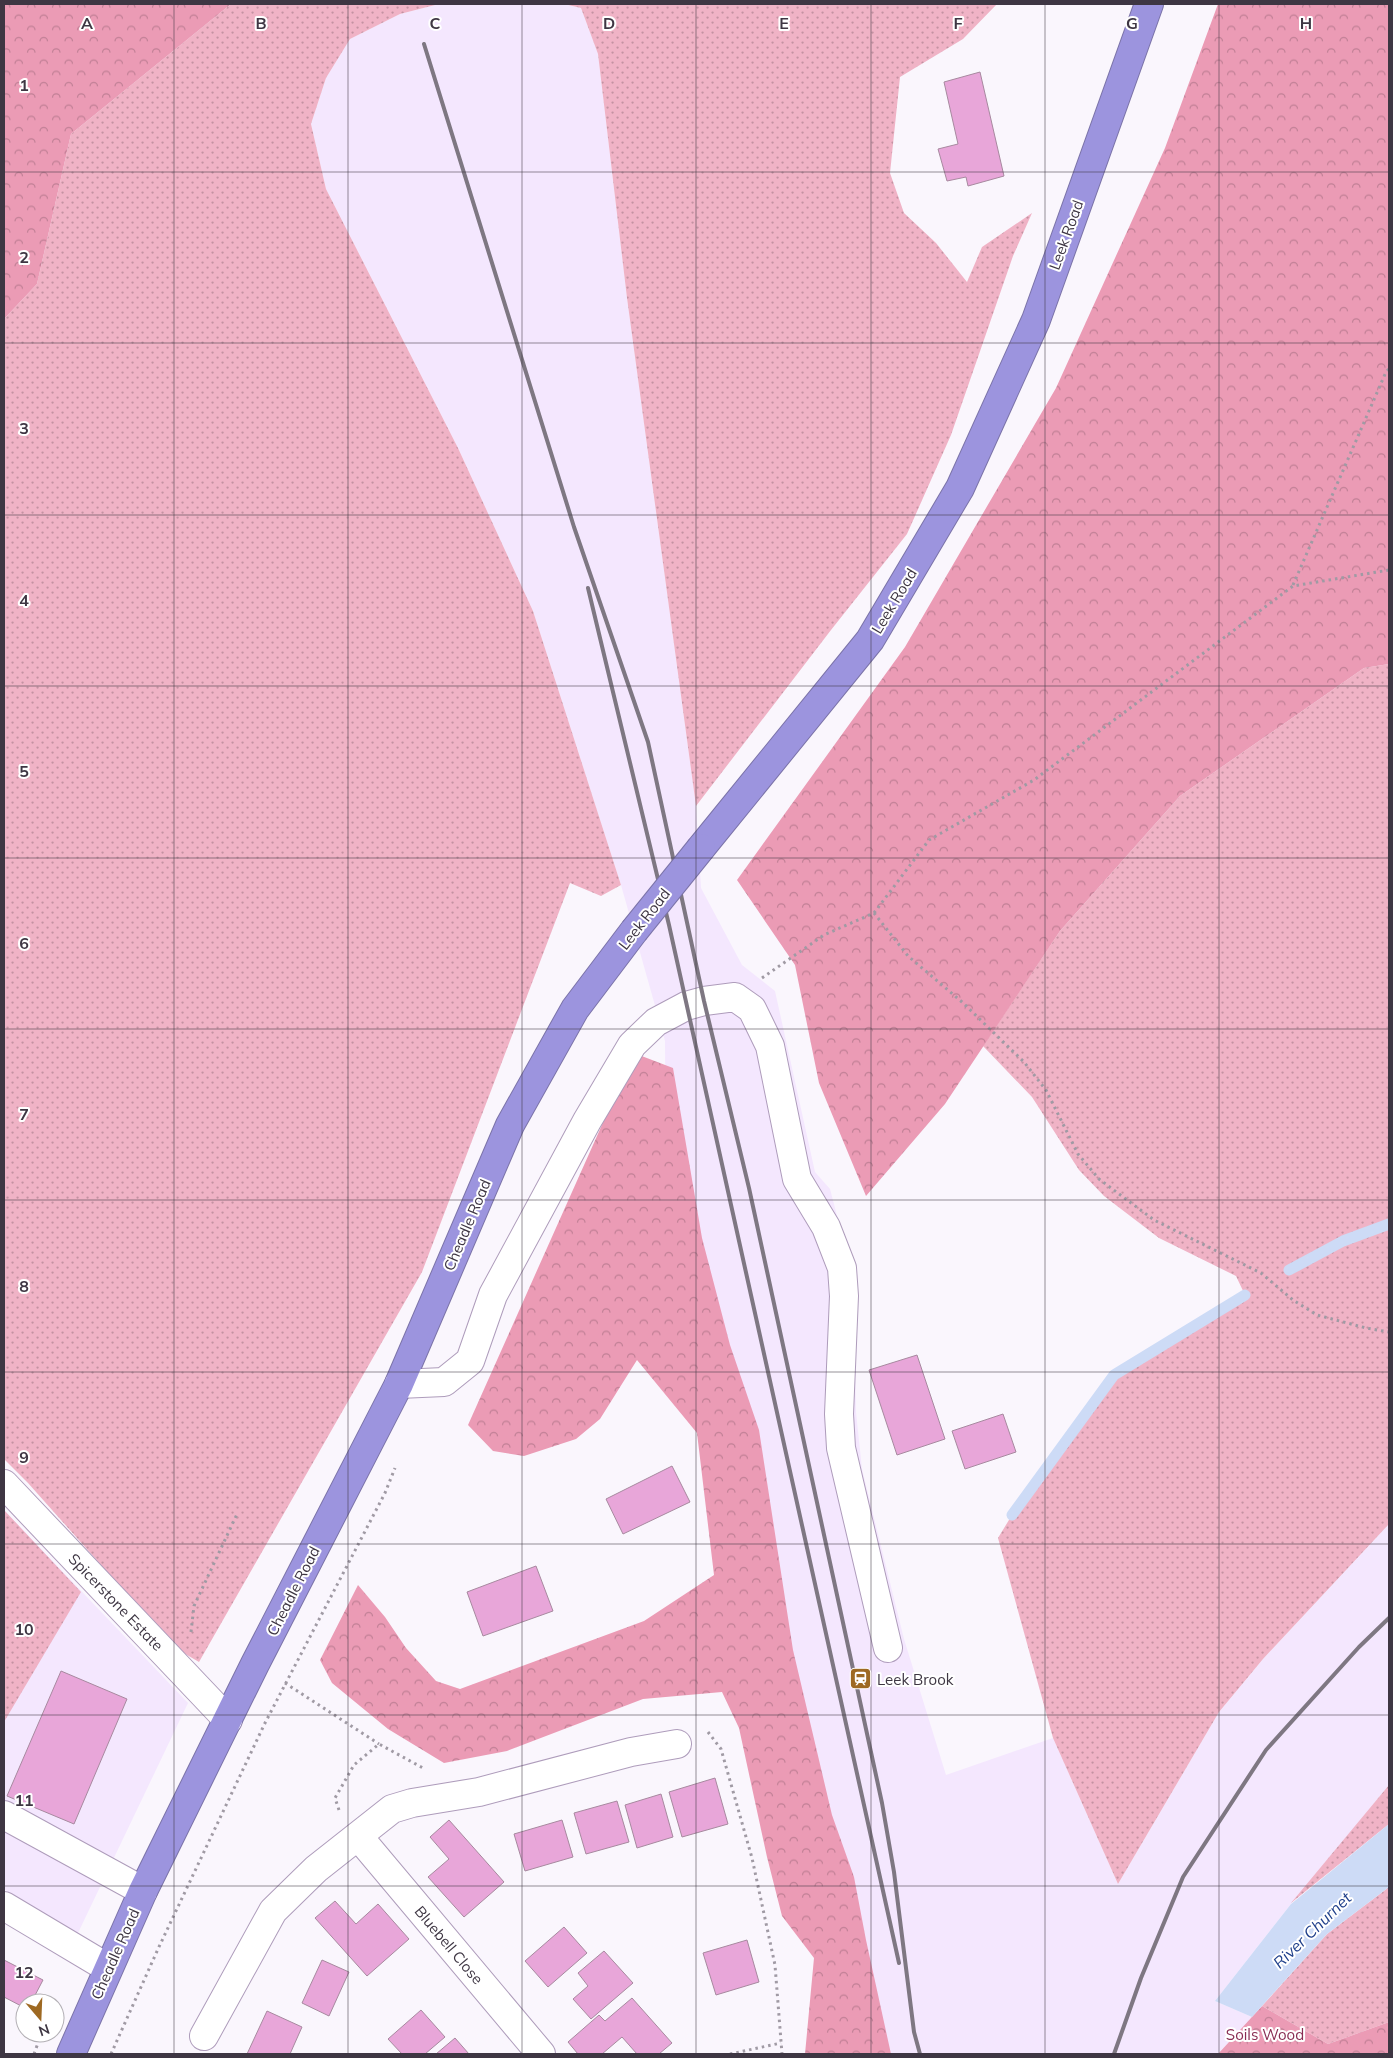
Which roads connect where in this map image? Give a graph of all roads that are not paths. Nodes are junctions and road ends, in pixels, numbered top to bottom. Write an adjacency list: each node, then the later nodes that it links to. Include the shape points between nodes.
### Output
1 (1149, 4): 2 (highway, Leek Road, bridge, via 1036,320 960,488 870,640 634,931 575,1009)
2 (510, 1125): 3 (highway, Cheadle Road)
3 (400, 1384): 5 (street, via 444,1382 470,1361 493,1295 632,1045 656,1022 686,1006 735,997 752,1009 770,1046 797,1179 826,1226 842,1268 841,1448); 6 (highway, Cheadle Road)
4 (4, 1484): 6 (street, Spicerstone Estate)
5 (888, 1648)
6 (228, 1720): 10 (highway, Cheadle Road)
7 (677, 1744): 9 (street, via 631,1752 479,1792 412,1803 392,1809)
8 (4, 1815): 10 (street)
9 (358, 1836): 13 (street, via 316,1869 272,1911); 15 (street, Bluebell Close)
10 (143, 1891): 12 (highway, Cheadle Road)
11 (4, 1906): 12 (street)
12 (108, 1968): 14 (highway, Cheadle Road)
13 (204, 2036)
14 (71, 2054)
15 (541, 2054)

